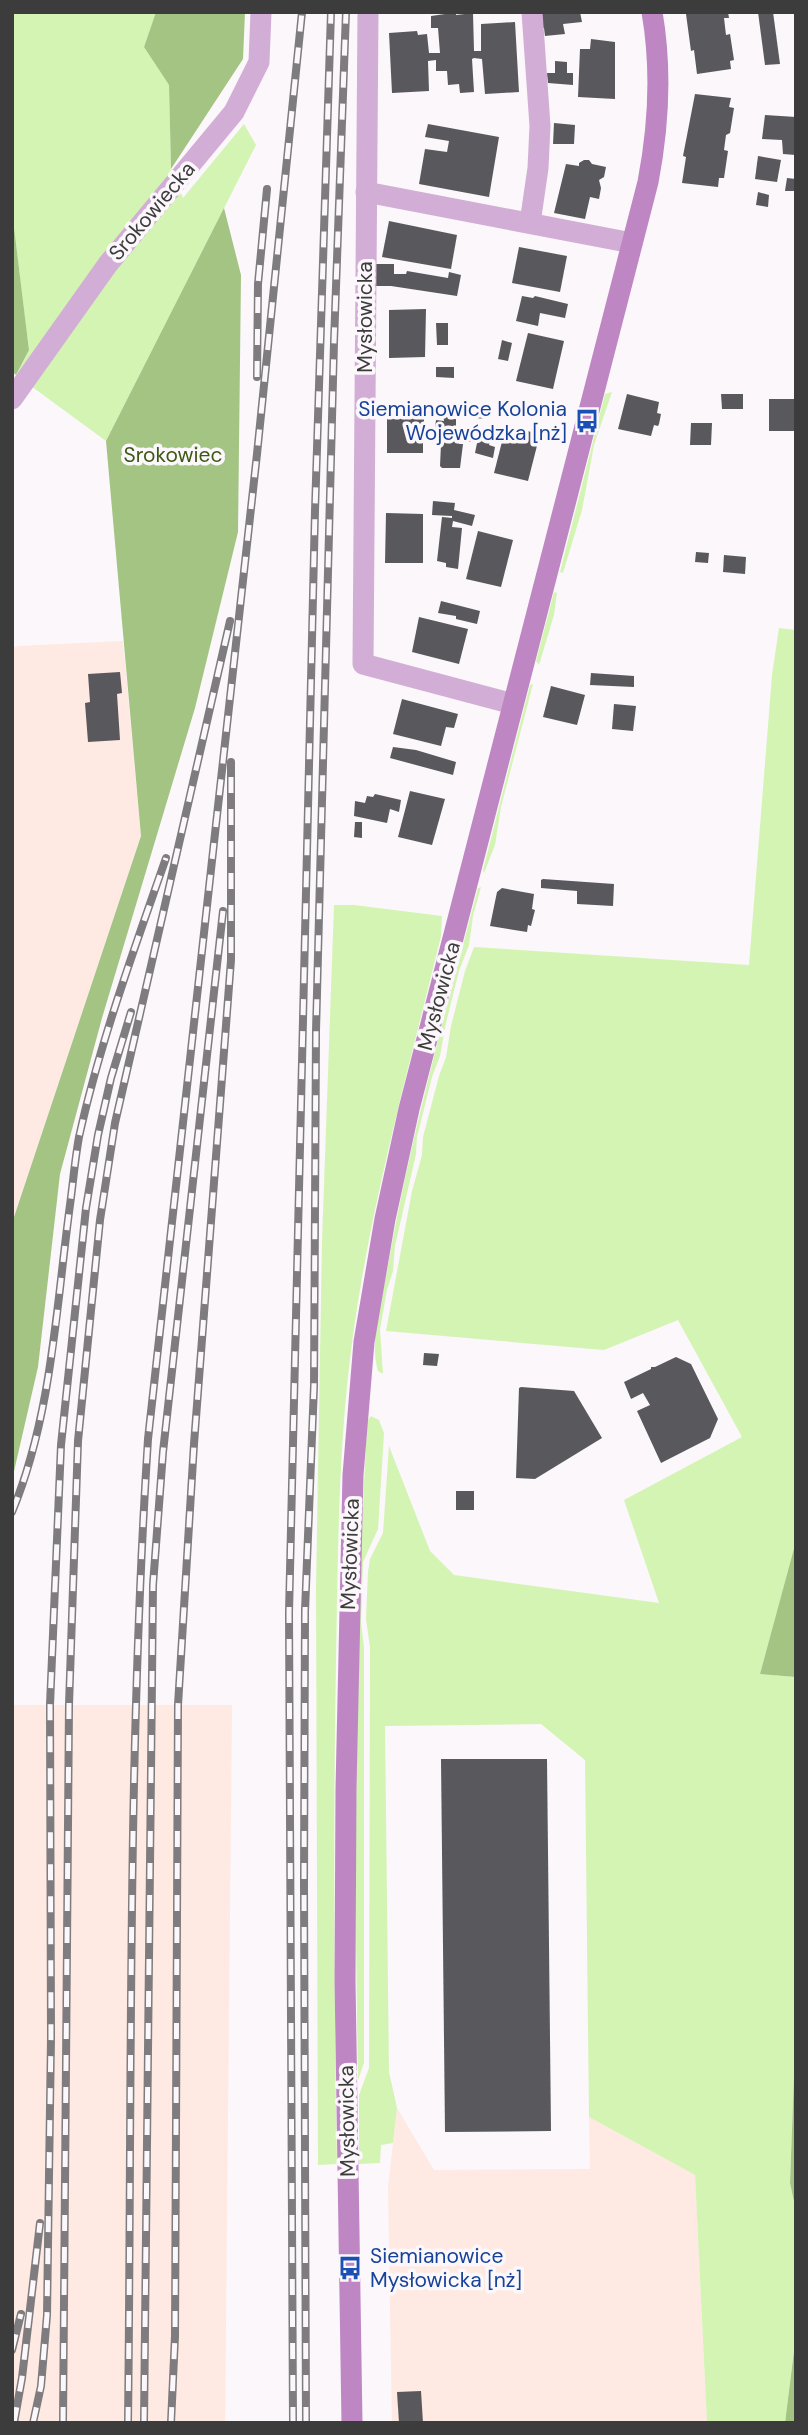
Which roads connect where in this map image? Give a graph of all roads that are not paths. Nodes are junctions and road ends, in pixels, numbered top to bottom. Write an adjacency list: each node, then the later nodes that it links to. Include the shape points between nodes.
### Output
1 (261, 12): 8 (street, Srokowiecka, via 259,62 234,112 108,264)
2 (368, 12): 5 (street, Mysłowicka)
3 (532, 12): 6 (street, via 540,126)
4 (652, 12): 7 (street, Mysłowicka, via 659,108 652,162)
5 (366, 192): 6 (street); 9 (street, Mysłowicka, via 363,664)
6 (530, 223): 7 (street)
7 (632, 243): 9 (street, Mysłowicka)
8 (12, 400)
9 (513, 704): 10 (street, Mysłowicka, via 398,1157 364,1342 357,1410 345,1789)
10 (352, 2423)

